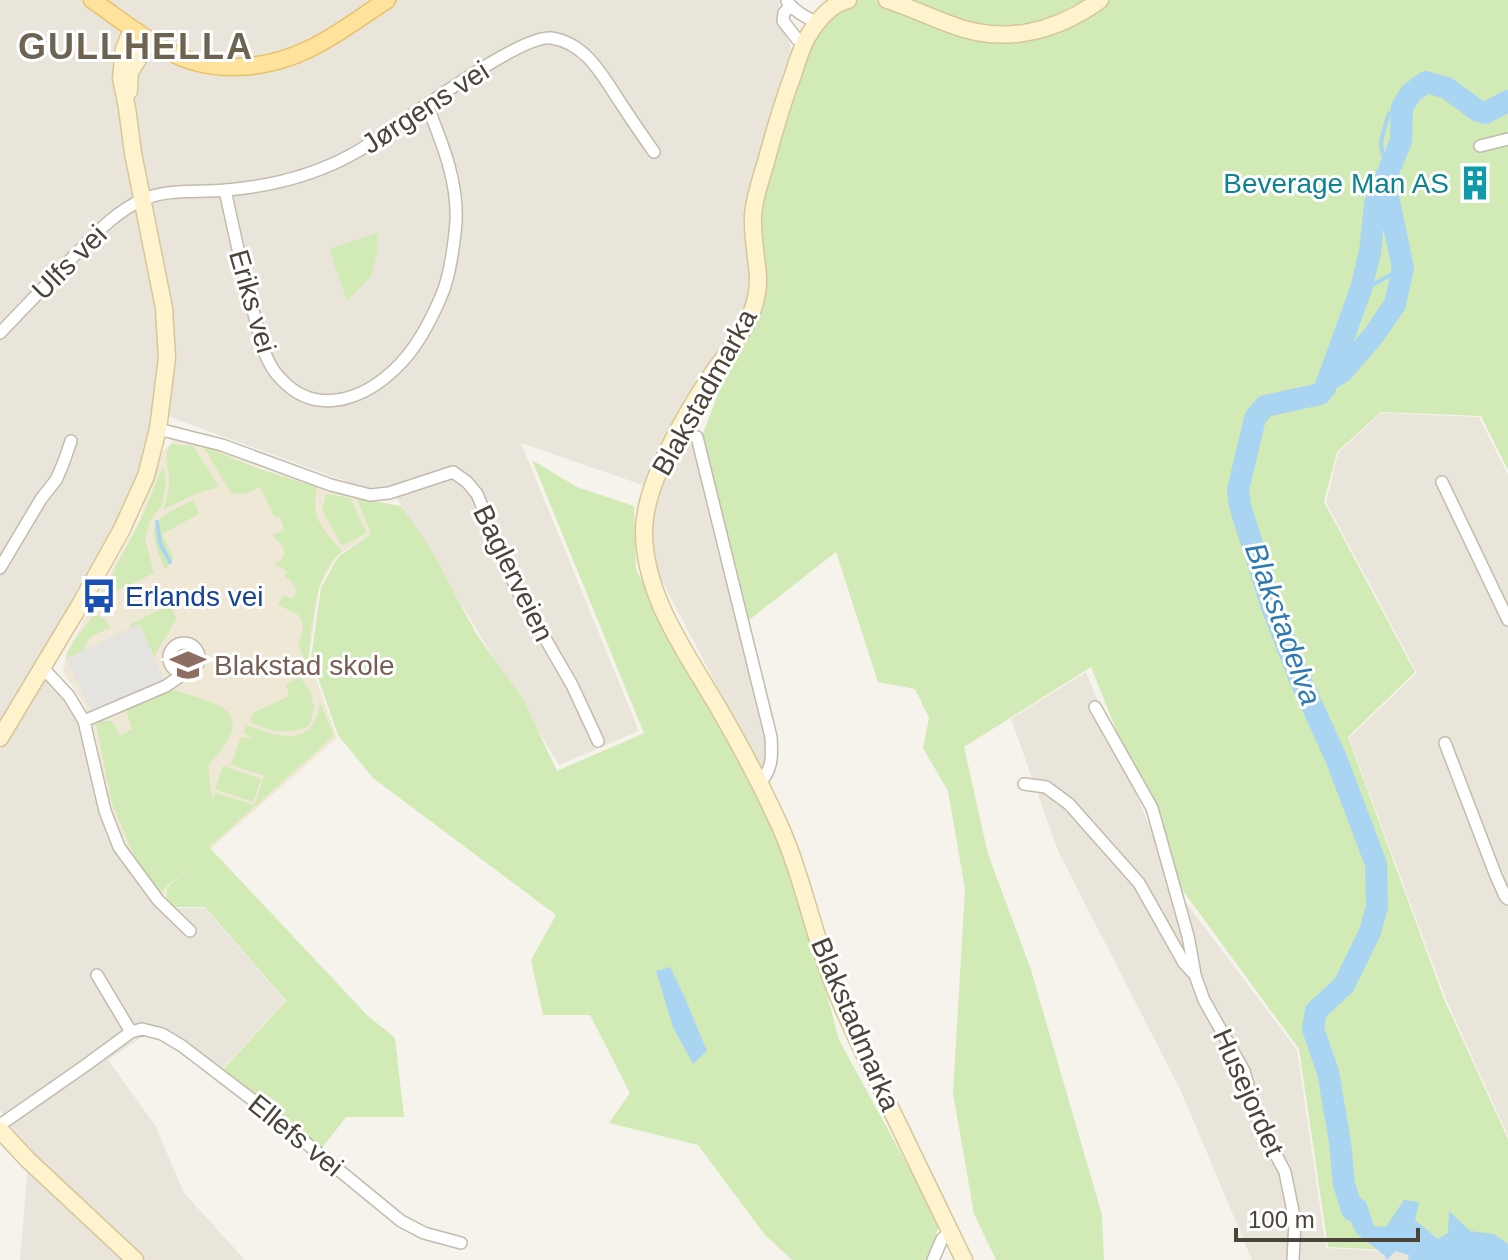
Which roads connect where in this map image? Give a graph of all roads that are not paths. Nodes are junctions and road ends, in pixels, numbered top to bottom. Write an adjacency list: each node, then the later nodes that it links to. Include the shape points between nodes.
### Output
1 (92, 0): 8 (main road)
2 (387, 0): 10 (main road, via 312,48 259,65 210,66)
3 (848, 0): 7 (main road, Blakstadmarka)
4 (887, 0): 5 (main road, via 953,26 999,34 1049,28)
5 (1100, 0)
6 (789, 3): 7 (street); 9 (street, via 783,21)
7 (817, 23): 32 (main road, Blakstadmarka, via 799,55 756,197 758,281 750,316 673,441 655,478 644,528 648,567 663,609)
8 (132, 29): 10 (main road); 12 (main road, via 121,63)
9 (797, 39)
10 (150, 40): 12 (main road, via 130,72)
11 (427, 105): 15 (street, Jørgens vei, via 515,49 541,37 554,38 590,58); 16 (street, Jørgens vei, via 331,166 298,179); 16 (street, Eriks vei, via 454,182 453,247 442,296 398,366 358,395 326,402 302,395 281,380 266,357)
12 (127, 108): 17 (main road)
13 (1508, 139): 14 (street)
14 (1480, 146)
15 (654, 152)
16 (225, 190): 17 (street, Jørgens vei)
17 (143, 199): 18 (street, Ulfs vei, via 110,219); 19 (main road, via 164,308 167,358)
18 (0, 333)
19 (158, 429): 25 (main road, via 134,505); 30 (street, Baglerveien, via 370,495 453,472 477,494 516,588)
20 (697, 437): 32 (street, Blakstadmarka, via 771,737 772,761)
21 (71, 441): 23 (street, via 56,480)
22 (1442, 482): 24 (street)
23 (0, 568)
24 (1508, 620)
25 (43, 668): 28 (street); 29 (main road)
26 (186, 672): 28 (street)
27 (1095, 707): 37 (street, Husejordet, via 1152,808)
28 (84, 721): 35 (street, via 119,847 158,900)
29 (0, 738)
30 (598, 741)
31 (1445, 743): 34 (street)
32 (760, 784): 40 (main road, Blakstadmarka, via 791,852 853,1032)
33 (1024, 784): 37 (street, Husejordet, via 1058,795 1124,864)
34 (1508, 899)
35 (190, 931)
36 (97, 975): 38 (street)
37 (1195, 975): 45 (street, Husejordet, via 1244,1071 1248,1101 1285,1172 1295,1221)
38 (131, 1032): 39 (street); 41 (street, Ellefs vei, via 162,1034 182,1046 401,1221)
39 (0, 1127): 42 (main road)
40 (950, 1232): 43 (street); 44 (main road, Blakstadmarka)
41 (461, 1243)
42 (135, 1260)
43 (933, 1260)
44 (964, 1260)
45 (1293, 1260)

